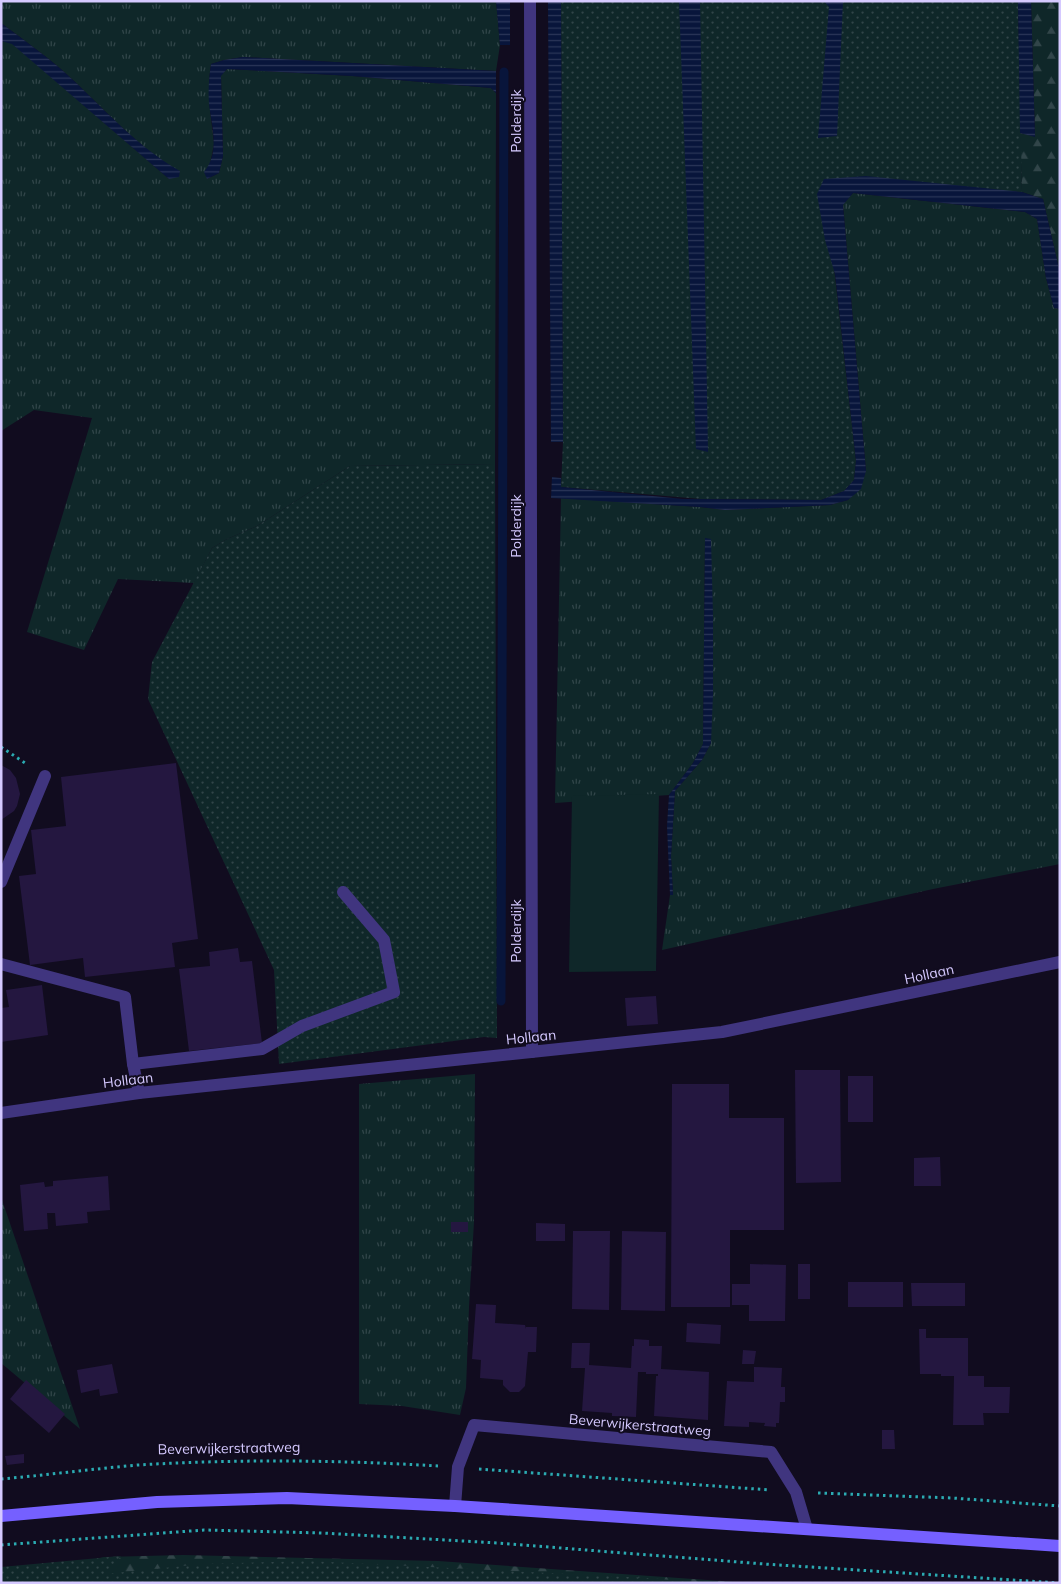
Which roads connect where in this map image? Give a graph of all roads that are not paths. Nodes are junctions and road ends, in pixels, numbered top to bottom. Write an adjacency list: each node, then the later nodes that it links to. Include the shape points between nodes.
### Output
1 (530, 1): 7 (street, Polderdijk)
2 (45, 776): 3 (street)
3 (1, 882)
4 (343, 892): 8 (street, via 384,940 394,992 302,1026 262,1049)
5 (1060, 962): 7 (street, Hollaan, via 722,1032)
6 (1, 964): 8 (street, via 125,997)
7 (532, 1052): 9 (street, Hollaan)
8 (134, 1064): 9 (street)
9 (139, 1093): 10 (street, Hollaan)
10 (1, 1112)
11 (455, 1506): 12 (main road, via 279,1498 156,1502); 13 (main road); 13 (street, Beverwijkerstraatweg, via 458,1467 474,1425 771,1452 796,1492)
12 (1, 1516)
13 (807, 1529): 14 (main road)
14 (1060, 1546)

